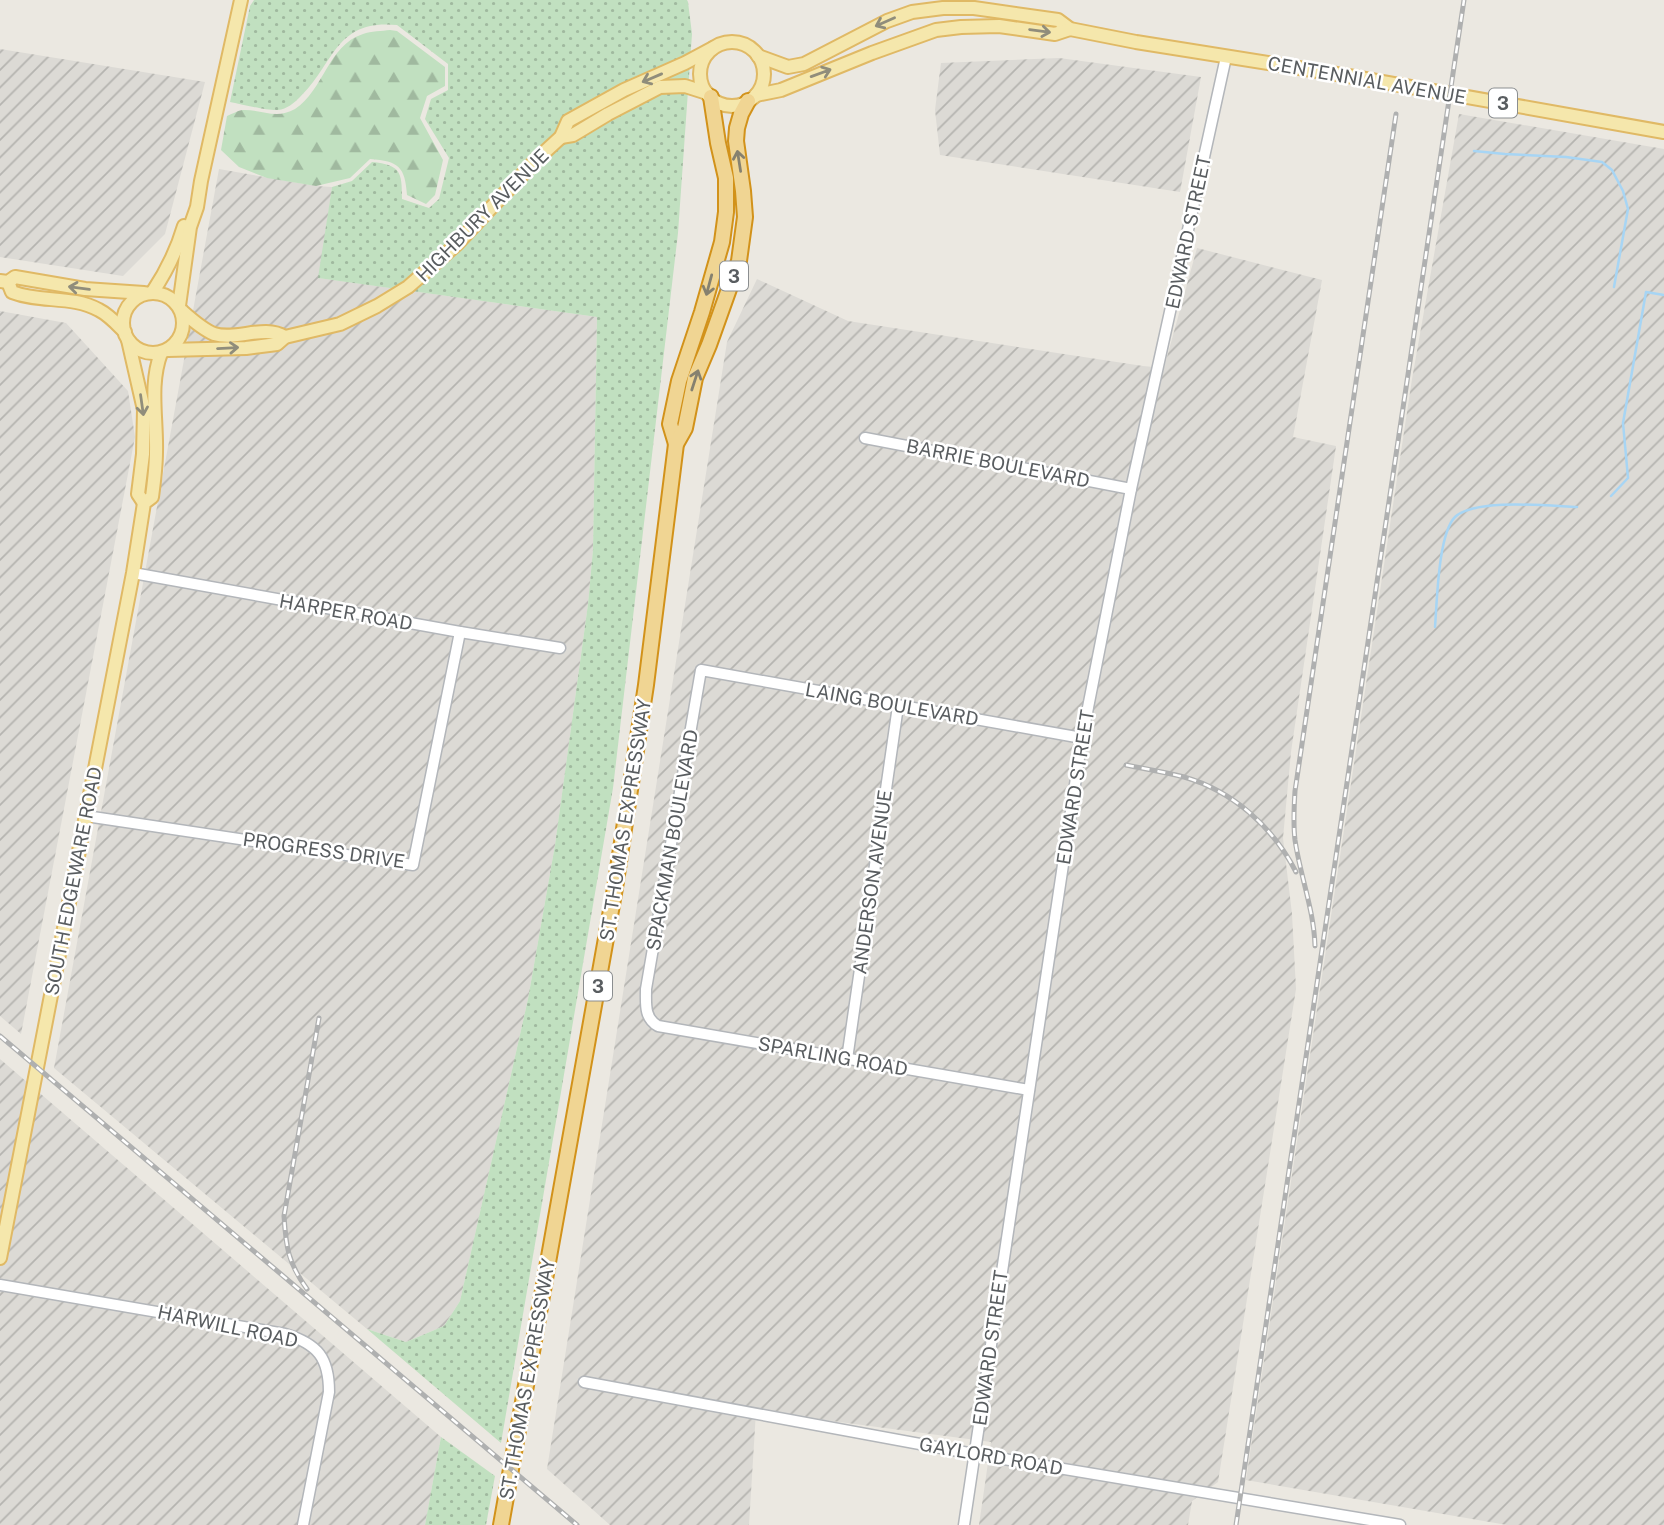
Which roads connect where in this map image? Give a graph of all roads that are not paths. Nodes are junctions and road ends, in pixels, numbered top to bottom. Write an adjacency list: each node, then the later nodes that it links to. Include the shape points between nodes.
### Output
1 (241, 0): 10 (main road)
2 (1070, 29): 4 (main road, CENTENNIAL AVENUE / 3, one-way to 4, via 1058,20 943,8 887,21 804,64 788,67); 5 (main road, CENTENNIAL AVENUE / 3); 7 (main road, CENTENNIAL AVENUE / 3, one-way to 2, via 936,30 999,26 1055,34)
3 (713, 48): 4 (main road, via 742,43); 6 (main road, via 701,65 700,76); 9 (main road, HIGHBURY AVENUE, one-way to 9, via 583,112 568,121)
4 (758, 56): 7 (main road, via 764,76)
5 (1226, 57): 8 (main road, CENTENNIAL AVENUE / 3); 19 (street, EDWARD STREET)
6 (709, 95): 7 (main road, via 727,106); 9 (main road, HIGHBURY AVENUE, via 685,86 660,88 573,135); 18 (highway, ST. THOMAS EXPRESSWAY / 3, one-way to 18, via 726,177 726,212 722,242 679,381 670,424)
7 (752, 98): 18 (highway, ST. THOMAS EXPRESSWAY / 3, one-way to 7, via 685,428 695,378 739,261 745,218 737,128)
8 (1664, 132)
9 (561, 137): 15 (main road, HIGHBURY AVENUE, via 457,244 408,287 340,324)
10 (201, 181): 12 (main road, via 195,187 179,244); 13 (main road)
11 (4, 281): 12 (main road, one-way to 11, via 85,289 15,277); 14 (main road, via 22,296 68,300 100,310)
12 (149, 293): 13 (main road, via 168,296); 14 (main road, via 127,307)
13 (180, 309): 15 (main road, HIGHBURY AVENUE, via 202,328 224,336 277,332); 16 (main road, via 183,329 175,345)
14 (126, 335): 16 (main road, via 142,351); 20 (main road, SOUTH EDGEWARE ROAD, one-way to 20, via 144,411 138,494)
15 (285, 337): 16 (main road, HIGHBURY AVENUE, one-way to 15, via 262,346 277,344)
16 (164, 351): 20 (main road, SOUTH EDGEWARE ROAD, via 154,382 155,476 152,497)
17 (865, 438): 19 (street, BARRIE BOULEVARD)
18 (676, 444): 36 (highway, ST. THOMAS EXPRESSWAY / 3, via 615,888)
19 (1131, 489): 26 (street, EDWARD STREET)
20 (144, 503): 21 (main road, SOUTH EDGEWARE ROAD)
21 (133, 573): 22 (street, HARPER ROAD); 27 (main road, SOUTH EDGEWARE ROAD)
22 (460, 632): 23 (street, HARPER ROAD); 27 (street, PROGRESS DRIVE, via 413,864)
23 (560, 648)
24 (701, 670): 25 (street, LAING BOULEVARD); 28 (street, SPACKMAN BOULEVARD)
25 (898, 706): 26 (street, LAING BOULEVARD); 29 (street, ANDERSON AVENUE)
26 (1082, 738): 30 (street, EDWARD STREET)
27 (86, 816): 31 (main road, SOUTH EDGEWARE ROAD)
28 (646, 1010): 29 (street, SPARLING ROAD, via 651,1022 659,1026)
29 (847, 1059): 30 (street, SPARLING ROAD)
30 (1029, 1090): 34 (street, EDWARD STREET)
31 (0, 1258)
32 (0, 1285): 35 (street, HARWILL ROAD, via 285,1334 312,1344 325,1363 329,1392)
33 (584, 1382): 34 (street, GAYLORD ROAD)
34 (974, 1454): 37 (street, EDWARD STREET); 38 (street, GAYLORD ROAD)
35 (303, 1525)
36 (501, 1525)
37 (964, 1525)
38 (1400, 1525)

